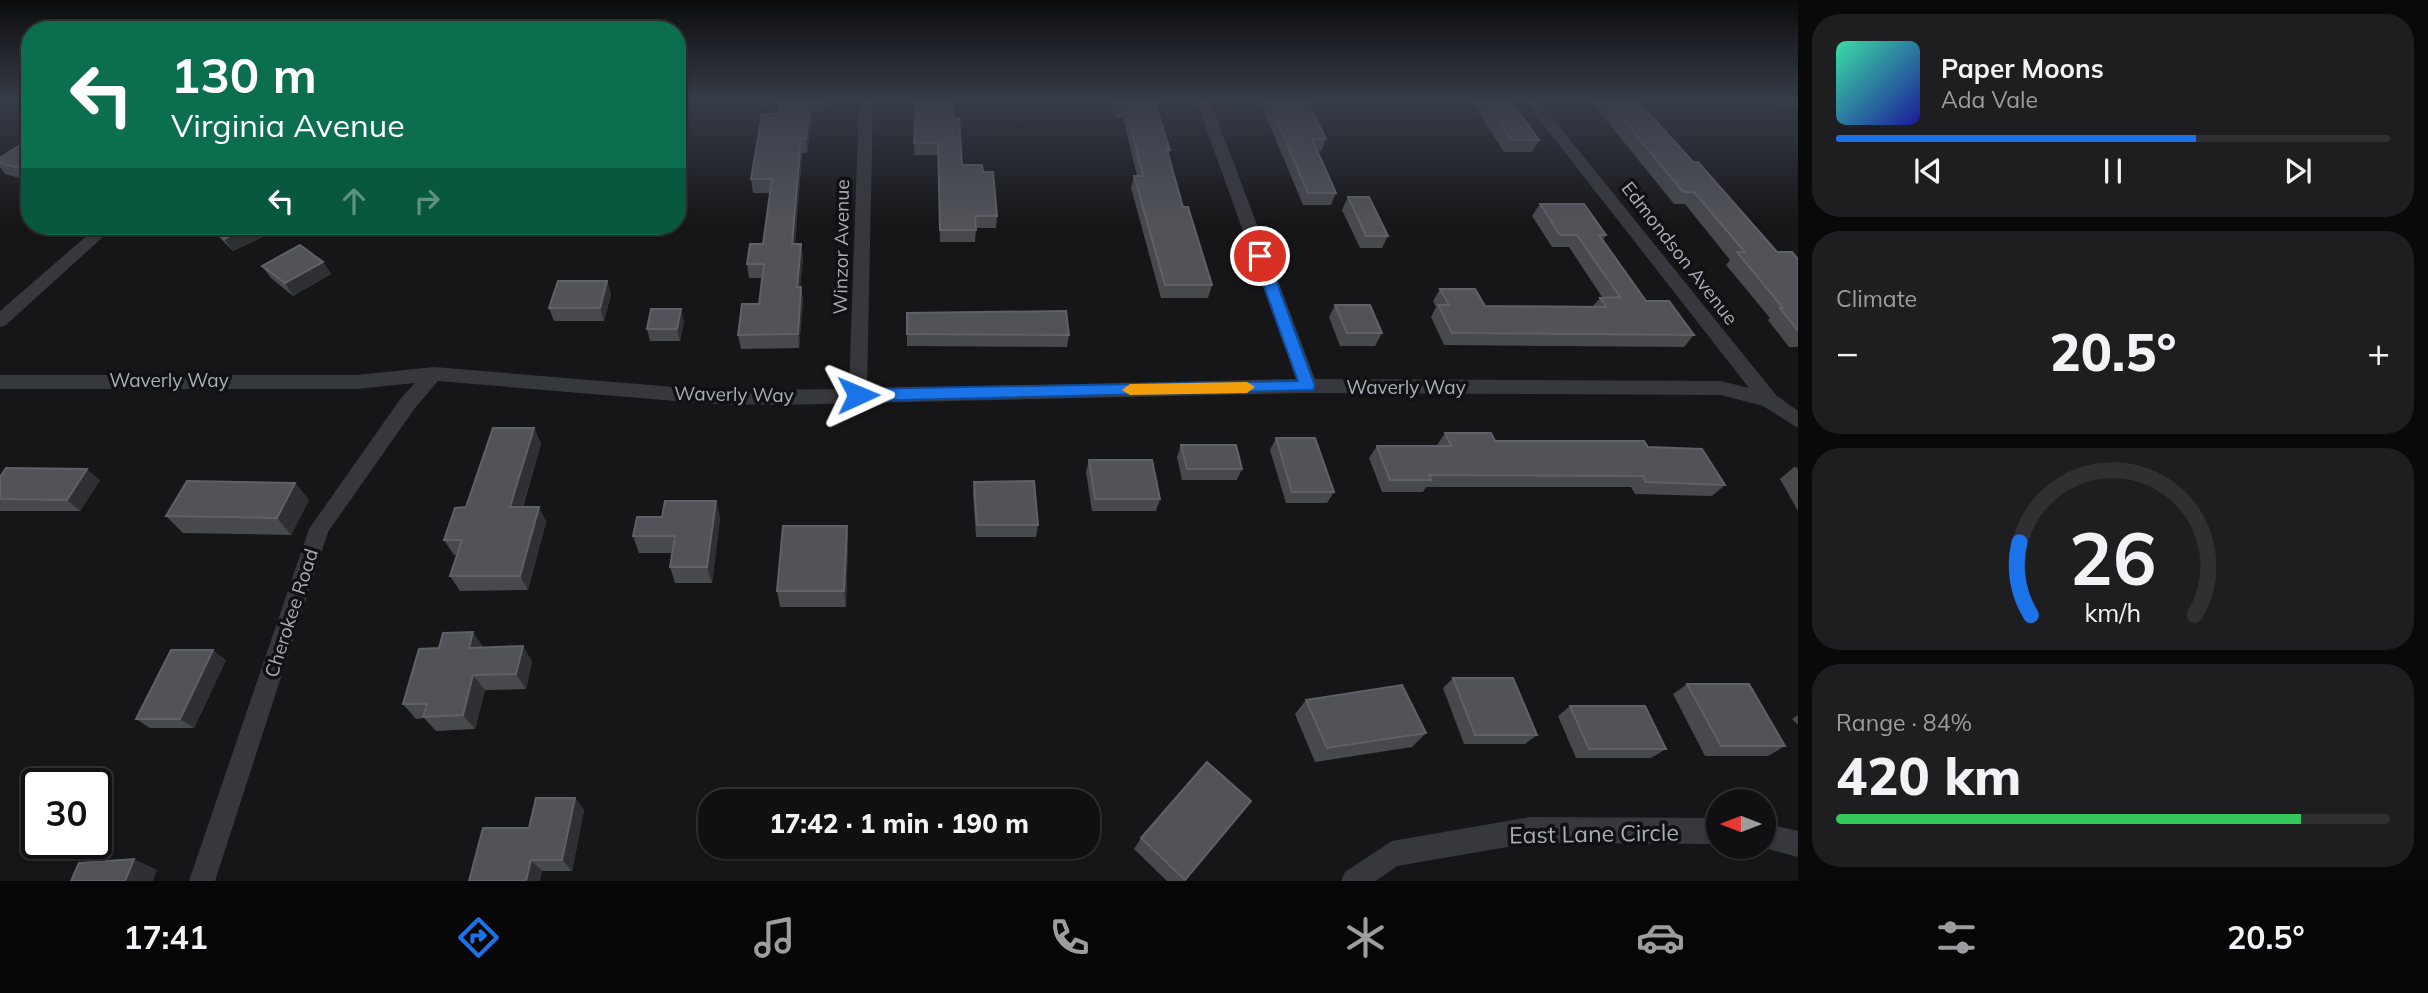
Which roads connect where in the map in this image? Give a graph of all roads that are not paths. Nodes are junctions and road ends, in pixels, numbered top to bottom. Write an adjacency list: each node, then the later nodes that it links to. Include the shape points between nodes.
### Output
1 (865, 141): 9 (street, Winzor Avenue)
2 (1218, 141): 8 (street)
3 (1564, 141): 10 (street, Edmondson Avenue)
4 (97, 235): 5 (street)
5 (0, 321)
6 (434, 373): 7 (street, Waverly Way, via 356,382); 9 (street, Waverly Way, via 712,397); 15 (street, Cherokee Road, via 318,529)
7 (0, 382)
8 (1308, 386): 9 (street, Waverly Way); 10 (street, Waverly Way, via 1720,388)
9 (858, 395)
10 (1769, 400): 11 (street, Waverly Way)
11 (1798, 421)
12 (1706, 831): 16 (street, East Lane Circle, via 1530,831 1392,853)
13 (1776, 839): 14 (street)
14 (1798, 844)
15 (202, 881)
16 (1354, 881)

